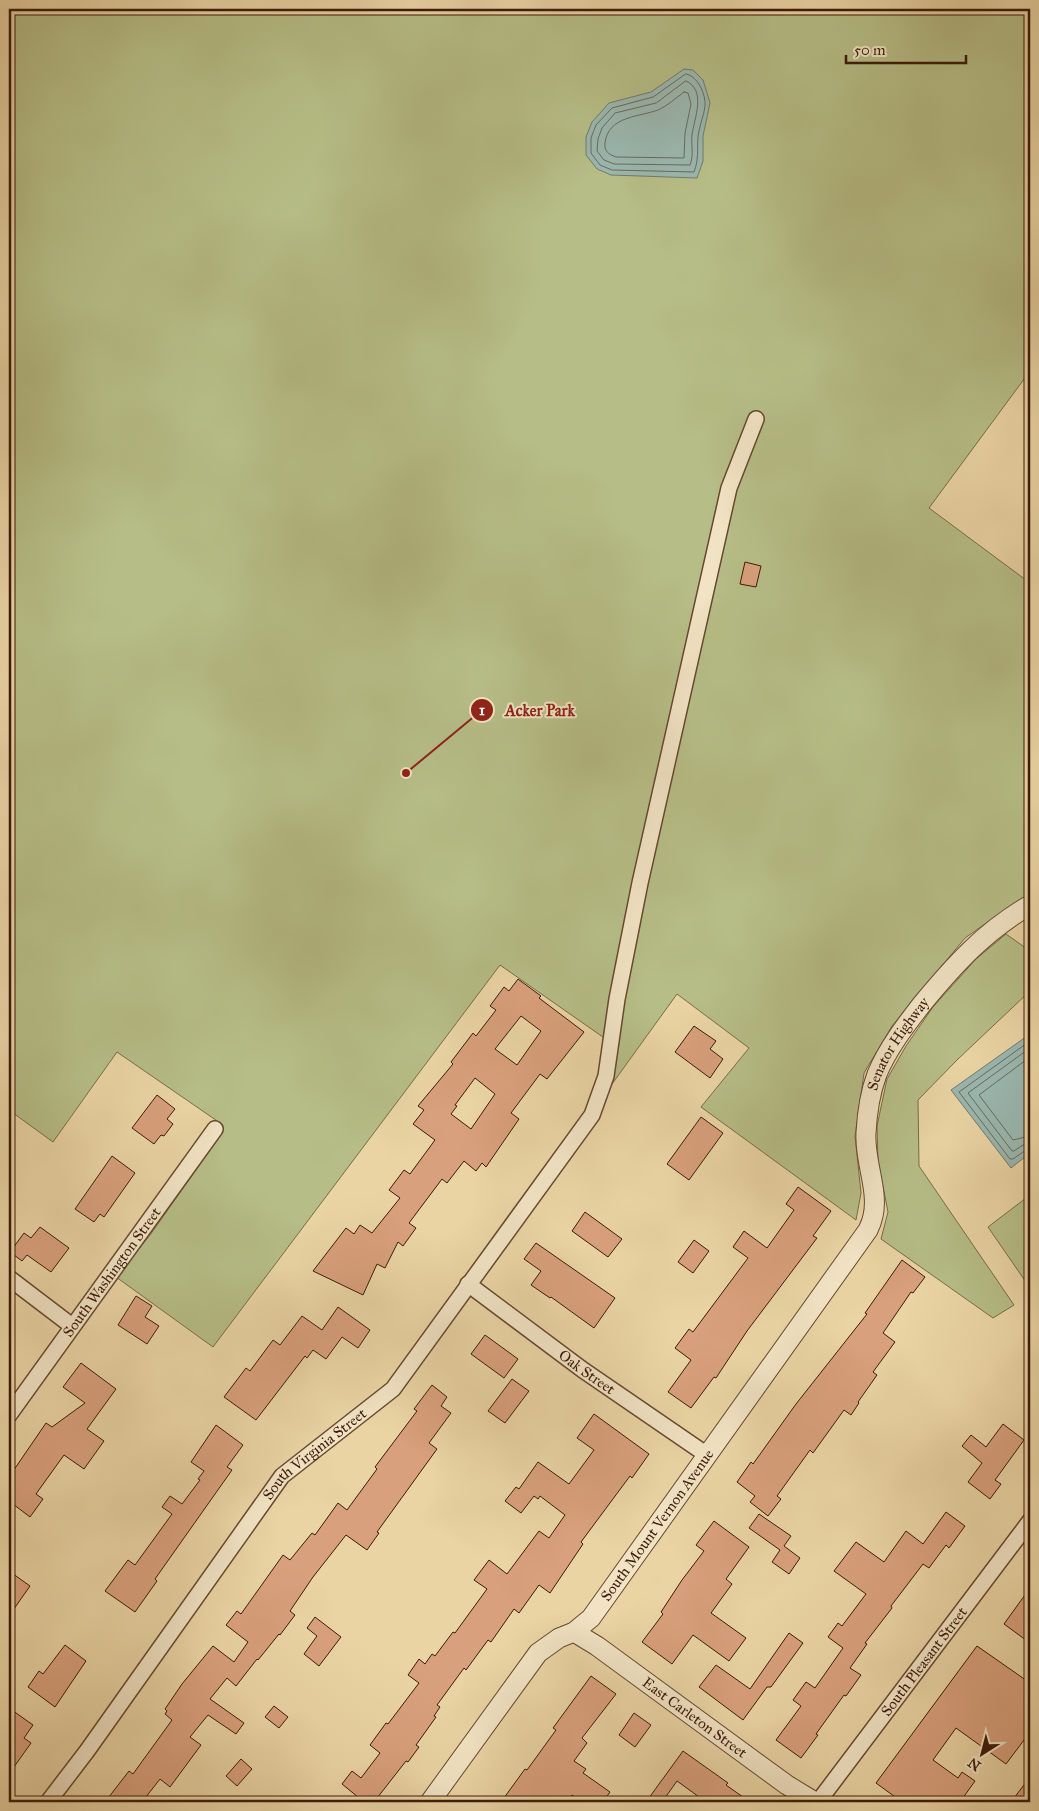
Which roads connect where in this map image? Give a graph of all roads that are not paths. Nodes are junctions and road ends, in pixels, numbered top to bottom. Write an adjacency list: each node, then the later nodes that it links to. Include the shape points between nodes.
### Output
1 (756, 419): 6 (street, South Virginia Street, via 729,488 640,883 617,999 606,1076 592,1115)
2 (1030, 905): 4 (street, Senator Highway, via 1007,918 966,954 922,1004 888,1052 877,1075 867,1116 866,1140 874,1200)
3 (215, 1128): 7 (street, South Washington Street)
4 (868, 1230): 9 (street, South Mount Vernon Avenue)
5 (9, 1278): 7 (street)
6 (468, 1284): 9 (street, Oak Street, via 583,1370); 12 (street, South Virginia Street, via 393,1389 282,1476)
7 (72, 1326): 8 (street, South Washington Street)
8 (9, 1415)
9 (707, 1455): 11 (street, South Mount Vernon Avenue, via 591,1618)
10 (1030, 1521): 14 (street, South Pleasant Street)
11 (574, 1632): 13 (street, South Mount Vernon Avenue, via 538,1653); 14 (street, East Carleton Street, via 787,1785)
12 (48, 1802)
13 (430, 1802)
14 (816, 1802)

